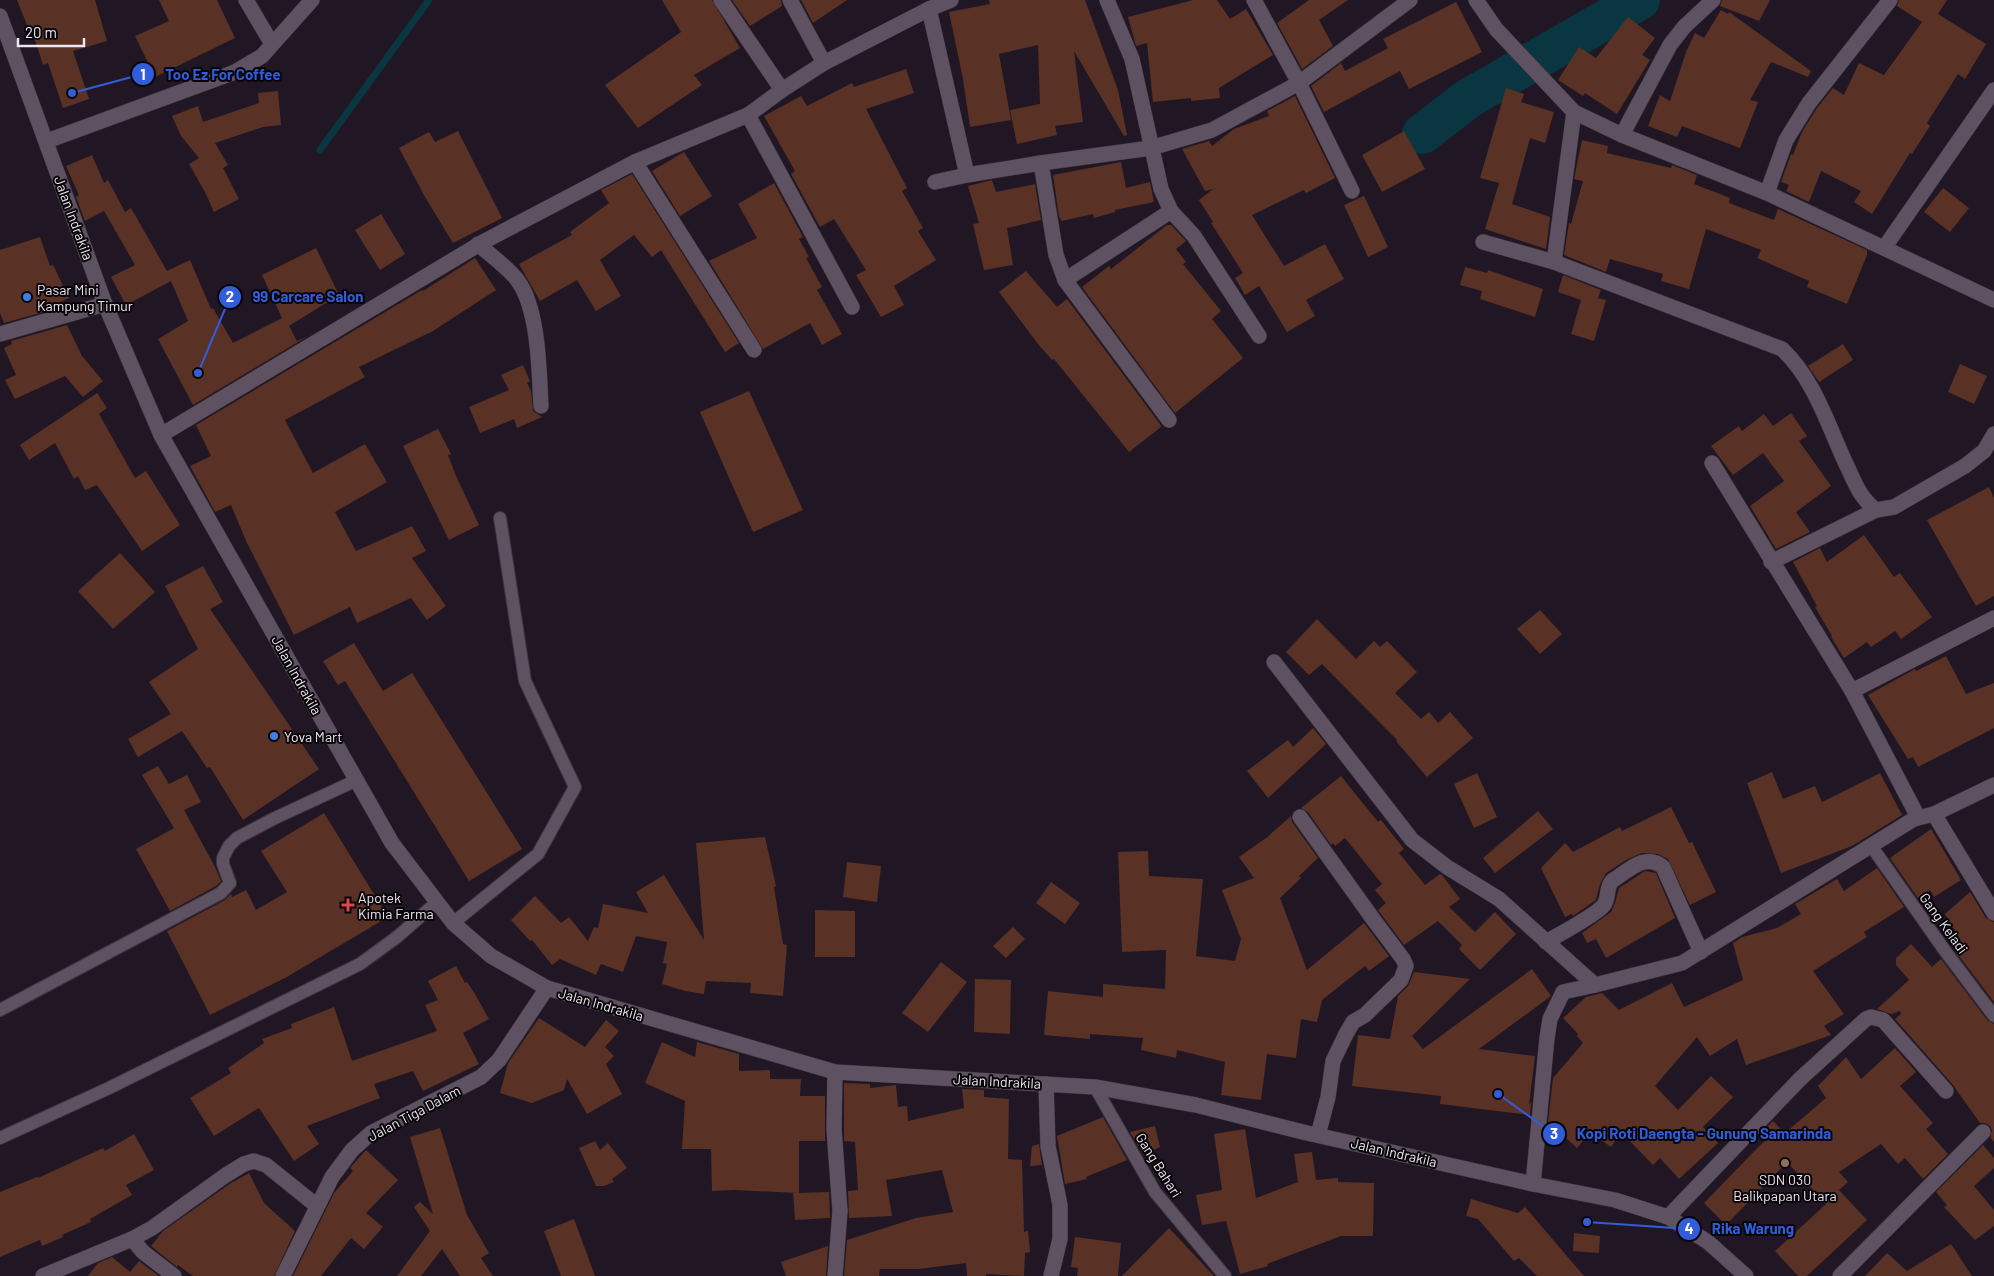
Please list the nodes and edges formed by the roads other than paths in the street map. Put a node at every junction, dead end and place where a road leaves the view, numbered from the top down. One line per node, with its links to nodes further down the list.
1 (246, 0): 14 (street)
2 (312, 0): 14 (street)
3 (721, 0): 17 (street)
4 (790, 0): 15 (street)
5 (1107, 0): 23 (street)
6 (1254, 0): 16 (street)
7 (1410, 0): 16 (street)
8 (1476, 0): 19 (street)
9 (1713, 0): 21 (street)
10 (1890, 0): 29 (street)
11 (948, 1): 12 (street)
12 (929, 9): 15 (street); 26 (street)
13 (0, 18): 22 (street, Jalan Indrakila)
14 (272, 44): 22 (street)
15 (824, 63): 17 (street)
16 (1299, 83): 23 (street); 28 (street)
17 (782, 90): 20 (street)
18 (1994, 90): 33 (street)
19 (1574, 112): 21 (street); 34 (street)
20 (748, 115): 24 (street); 38 (street)
21 (1622, 134): 29 (street)
22 (47, 141): 37 (street, Jalan Indrakila)
23 (1152, 148): 25 (street); 30 (street)
24 (635, 162): 32 (street); 41 (street)
25 (1041, 163): 26 (street); 35 (street)
26 (967, 175): 27 (street)
27 (934, 182)
28 (1352, 191)
29 (1767, 193): 33 (street)
30 (1171, 210): 35 (street); 40 (street)
31 (1483, 242): 34 (street)
32 (478, 244): 42 (street); 45 (street)
33 (1884, 248): 36 (street)
34 (1554, 262): 47 (street)
35 (1065, 280): 43 (street)
36 (1994, 300)
37 (105, 304): 39 (street); 45 (street, Jalan Indrakila)
38 (852, 307)
39 (0, 334)
40 (1259, 336)
41 (754, 350)
42 (541, 406)
43 (1169, 420)
44 (1994, 434): 47 (street)
45 (161, 435): 53 (street, Jalan Indrakila)
46 (1712, 464): 49 (street)
47 (1876, 510): 49 (street)
48 (500, 518): 61 (lane)
49 (1771, 562): 52 (street)
50 (1994, 618): 52 (street)
51 (1274, 662): 62 (street)
52 (1852, 691): 57 (street)
53 (357, 780): 59 (street, Jalan Indrakila); 66 (lane)
54 (1994, 785): 55 (street)
55 (1934, 814): 57 (street); 60 (street)
56 (1300, 817): 73 (street)
57 (1918, 817): 58 (street)
58 (1872, 847): 63 (street); 67 (lane, Gang Keladi)
59 (437, 902): 61 (street, Jalan Indrakila); 74 (lane)
60 (1994, 913)
61 (453, 924): 65 (street, Jalan Indrakila)
62 (1546, 942): 63 (street); 64 (street)
63 (1701, 952): 64 (street)
64 (1595, 985): 75 (street)
65 (547, 988): 68 (street, Jalan Indrakila); 76 (street, Jalan Tiga Dalam)
66 (0, 1010)
67 (1994, 1016)
68 (835, 1072): 69 (street, Jalan Indrakila); 82 (street)
69 (1046, 1084): 70 (street, Jalan Indrakila); 83 (street)
70 (1095, 1087): 73 (street, Jalan Indrakila); 84 (lane, Gang Bahari)
71 (1946, 1091): 77 (street)
72 (1983, 1132): 86 (street)
73 (1318, 1135): 75 (street, Jalan Indrakila)
74 (0, 1138)
75 (1533, 1184): 77 (street, Jalan Indrakila)
76 (317, 1206): 78 (street); 81 (street, Jalan Tiga Dalam)
77 (1668, 1217): 85 (street, Jalan Indrakila)
78 (132, 1238): 79 (street); 80 (street)
79 (43, 1276)
80 (174, 1276)
81 (283, 1276)
82 (835, 1276)
83 (1051, 1276)
84 (1225, 1276)
85 (1746, 1276)
86 (1840, 1276)

